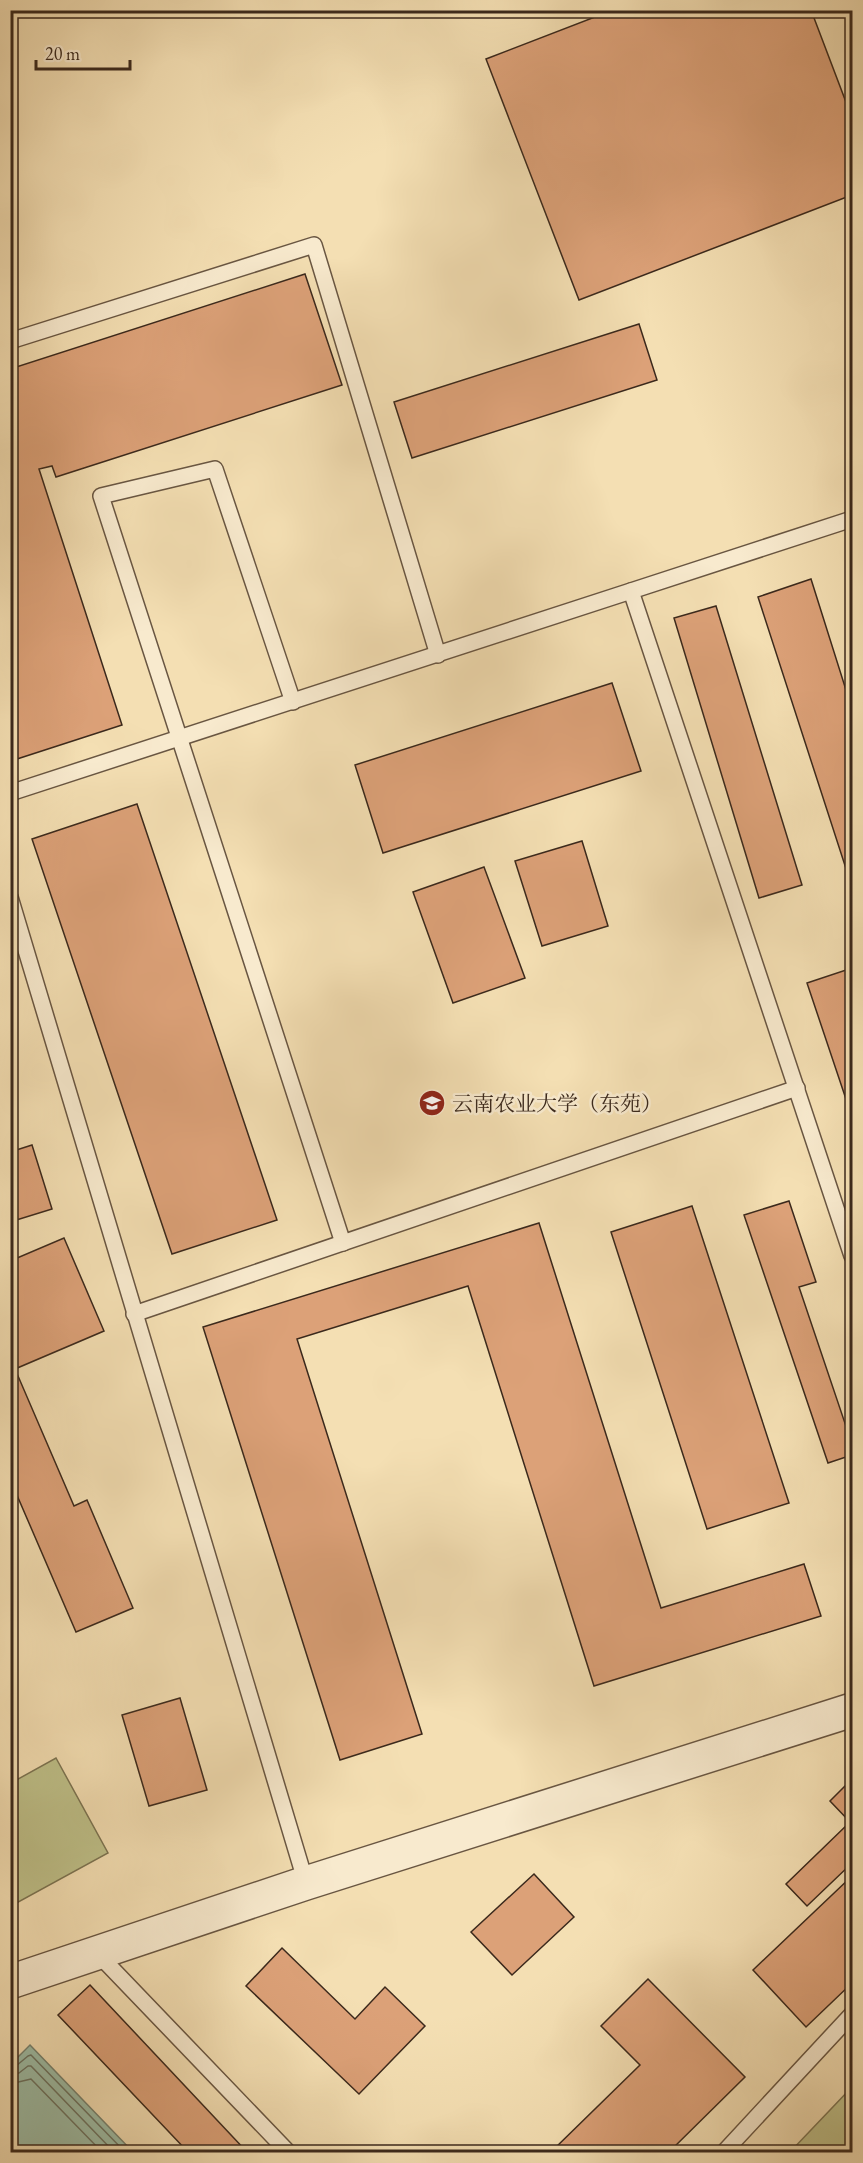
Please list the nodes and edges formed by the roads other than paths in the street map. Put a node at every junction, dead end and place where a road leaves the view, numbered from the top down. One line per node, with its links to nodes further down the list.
1 (10, 341): 4 (lane)
2 (852, 519): 3 (lane)
3 (631, 591): 4 (lane); 9 (lane)
4 (438, 655): 5 (lane)
5 (293, 702): 6 (lane); 6 (lane)
6 (179, 740): 7 (lane); 10 (lane)
7 (10, 793)
8 (10, 897): 12 (lane)
9 (797, 1088): 10 (lane); 11 (lane)
10 (343, 1243): 12 (lane)
11 (852, 1256)
12 (134, 1314): 14 (lane)
13 (852, 1710): 14 (street)
14 (306, 1883): 15 (street)
15 (96, 1952): 16 (street); 18 (lane)
16 (10, 1982)
17 (852, 2014): 19 (lane)
18 (288, 2152)
19 (724, 2152)

